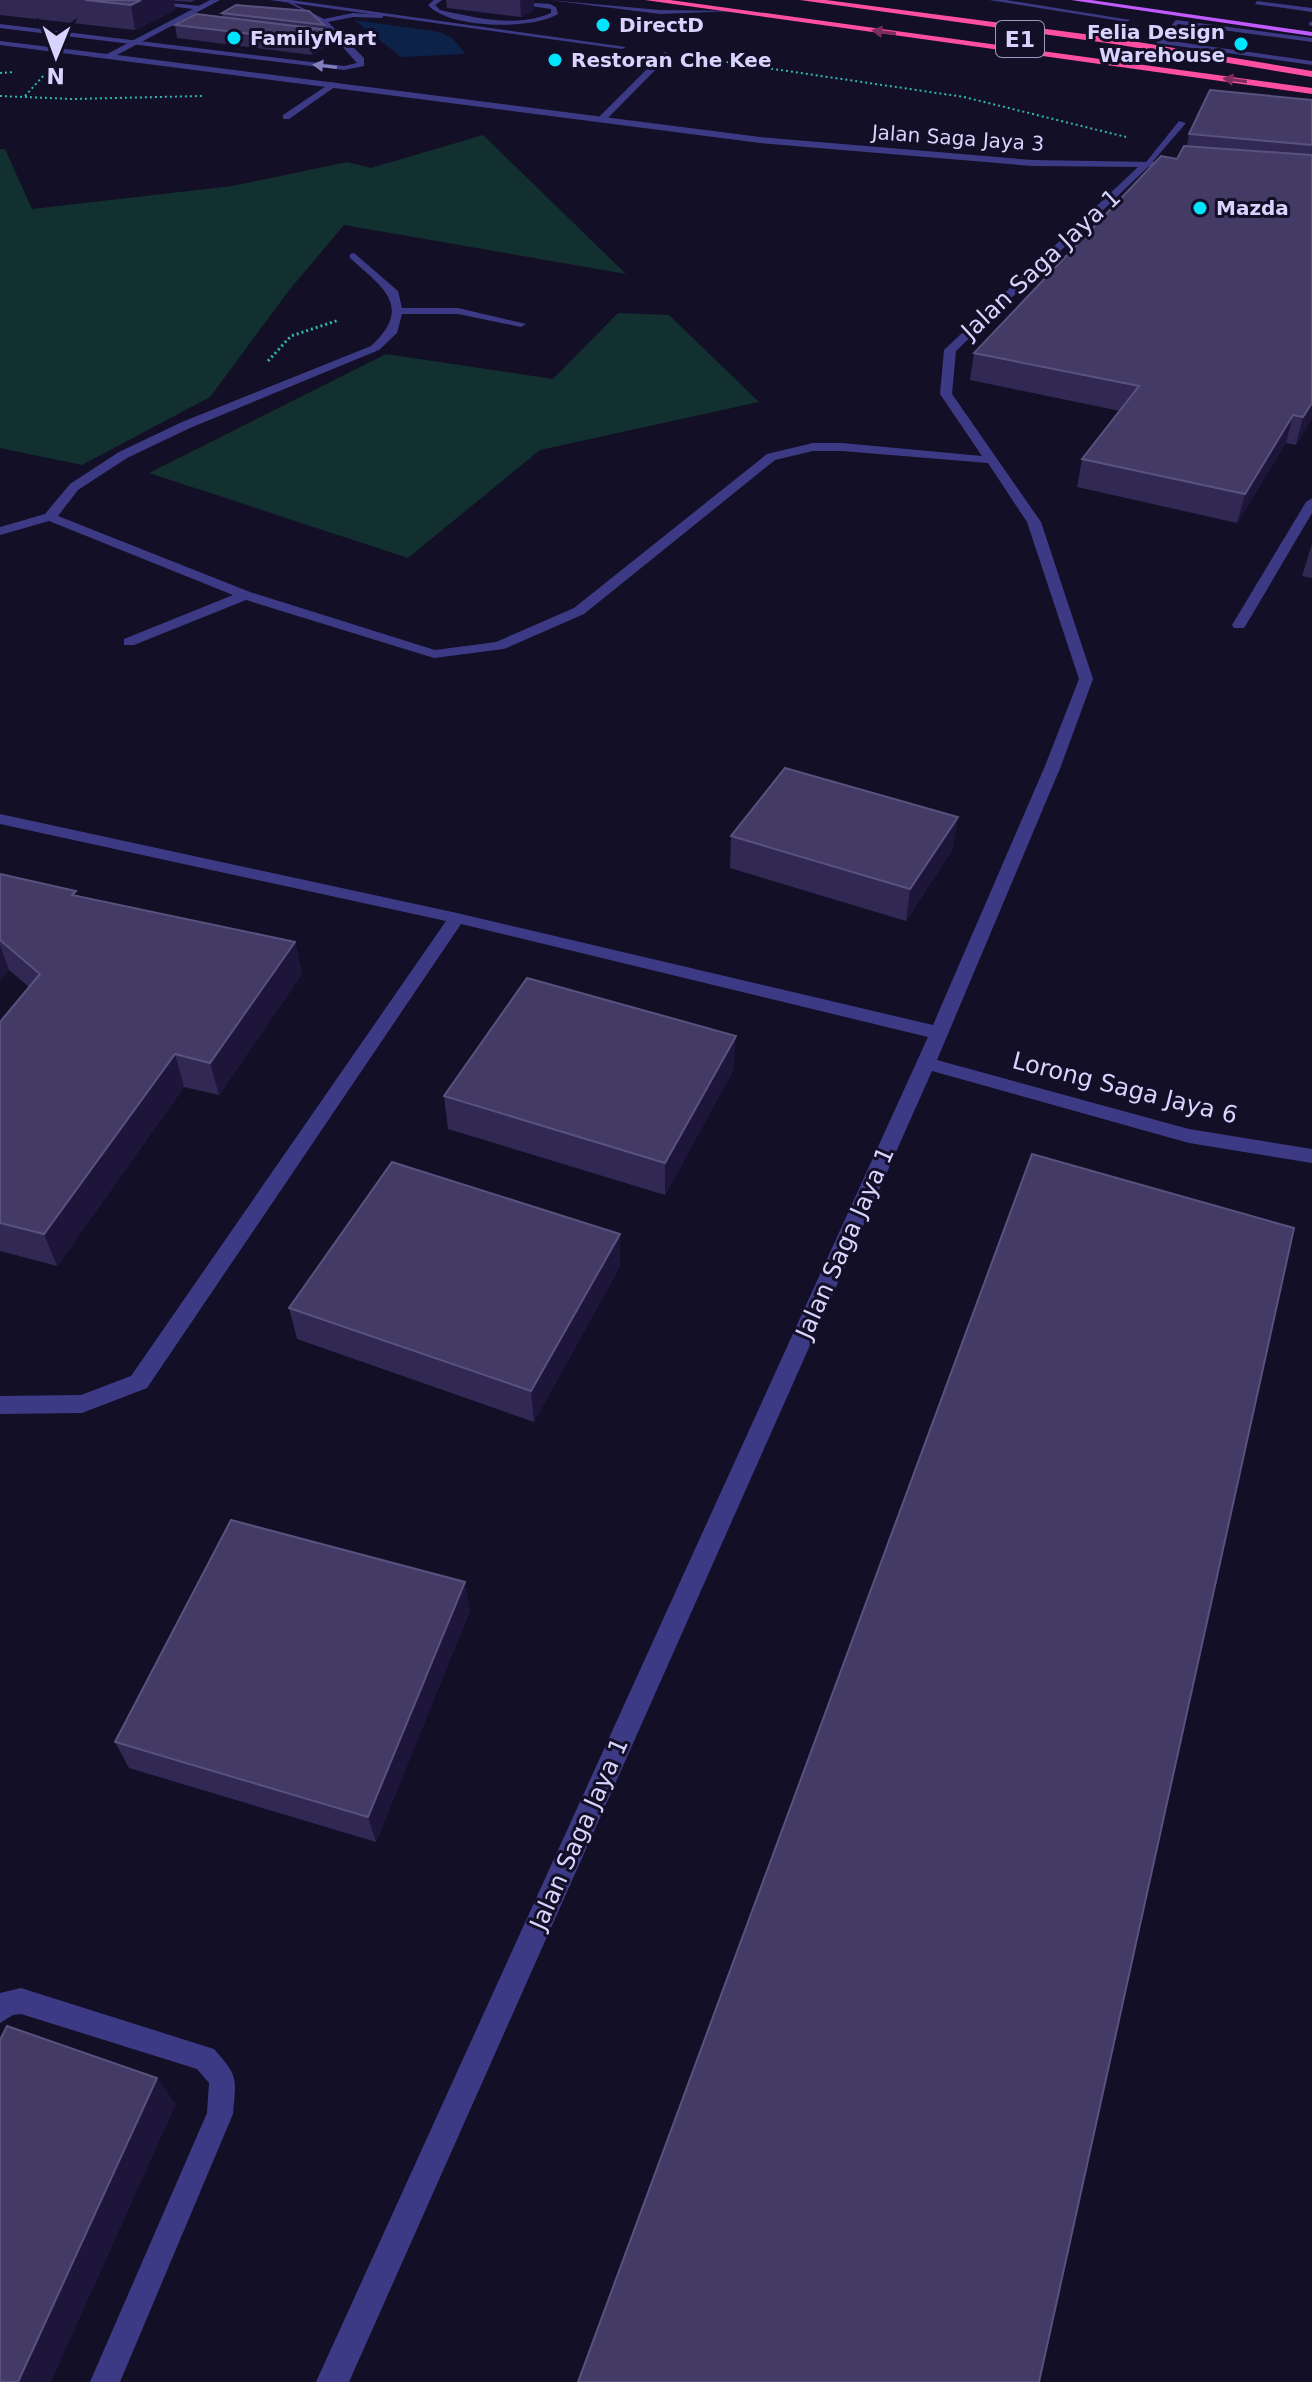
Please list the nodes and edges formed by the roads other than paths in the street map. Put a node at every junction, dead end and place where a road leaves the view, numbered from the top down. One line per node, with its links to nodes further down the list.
1 (137, 0): 12 (lane)
2 (216, 0): 16 (street)
3 (274, 0): 13 (street)
4 (439, 0): 20 (lane)
5 (494, 0): 20 (lane)
6 (553, 0): 15 (street)
7 (650, 0): 15 (highway, E1)
8 (805, 0): 42 (highway)
9 (992, 0): 17 (lane)
10 (1075, 0): 17 (lane); 33 (main road)
11 (1140, 0): 21 (main road)
12 (154, 1): 16 (lane)
13 (291, 1): 22 (street); 23 (lane)
14 (1260, 2): 18 (lane); 21 (lane)
15 (730, 6): 42 (highway, E1); 44 (highway, E1, one-way to 15)
16 (201, 8): 26 (street)
17 (1062, 10): 24 (lane); 25 (lane)
18 (1312, 10)
19 (291, 13): 23 (lane)
20 (452, 15): 28 (lane)
21 (1247, 15): 29 (main road)
22 (382, 16): 23 (lane); 28 (street)
23 (320, 18): 35 (lane)
24 (1049, 20)
25 (1127, 20)
26 (176, 21): 27 (lane); 36 (street)
27 (191, 23)
28 (439, 23): 38 (street)
29 (1312, 24)
30 (0, 26): 32 (lane)
31 (105, 32): 32 (lane)
32 (95, 37): 36 (lane)
33 (1312, 37): 41 (lane)
34 (328, 39): 35 (lane)
35 (343, 40): 36 (lane, one-way to 36)
36 (136, 42): 40 (street)
37 (0, 43): 40 (street, Jalan Saga Jaya 3)
38 (622, 47)
39 (667, 54): 46 (lane)
40 (110, 56): 43 (street, Jalan Saga Jaya 3)
41 (1312, 63)
42 (1312, 76)
43 (335, 84): 45 (lane); 46 (street, Jalan Saga Jaya 3)
44 (1312, 91)
45 (286, 117)
46 (603, 118): 48 (street, Jalan Saga Jaya 3)
47 (1182, 123): 48 (lane)
48 (1152, 164): 52 (street, Jalan Saga Jaya 1)
49 (354, 256): 50 (street)
50 (397, 311): 51 (street); 54 (street)
51 (521, 324)
52 (990, 460): 56 (street); 61 (street, Jalan Saga Jaya 1)
53 (1312, 502): 57 (street)
54 (50, 517): 55 (street); 56 (street)
55 (0, 531)
56 (245, 595): 58 (street)
57 (1239, 625)
58 (129, 642)
59 (0, 819): 60 (street)
60 (457, 918): 61 (street); 64 (street)
61 (939, 1033): 62 (street, Jalan Saga Jaya 1)
62 (926, 1063): 63 (street, Lorong Saga Jaya 6); 67 (street, Jalan Saga Jaya 1)
63 (1312, 1156)
64 (0, 1405)
65 (0, 2010): 66 (lane)
66 (105, 2382)
67 (332, 2382)

